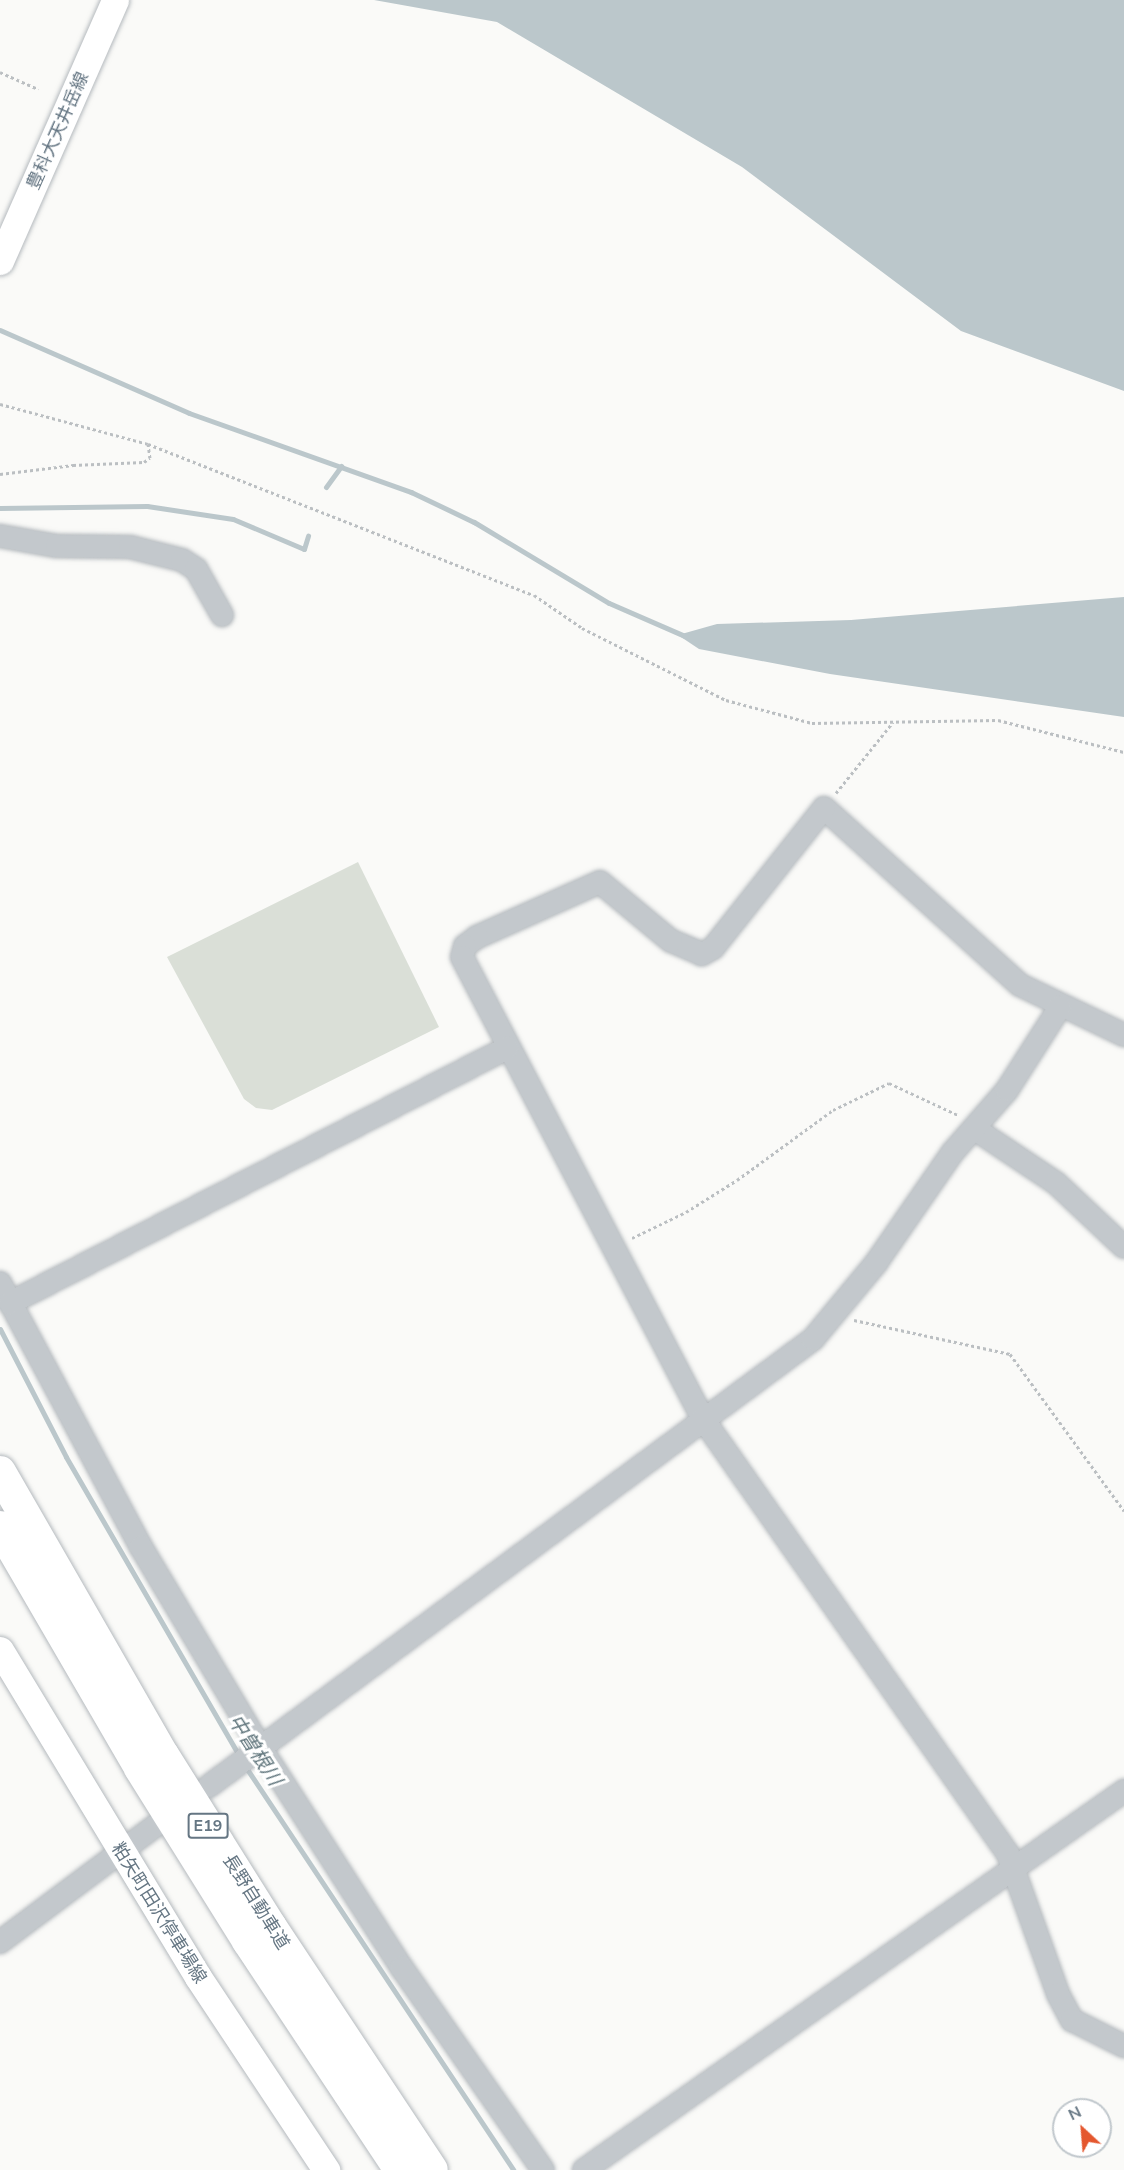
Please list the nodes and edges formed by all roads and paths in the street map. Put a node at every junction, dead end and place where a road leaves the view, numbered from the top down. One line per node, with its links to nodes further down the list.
1 (115, 0): 4 (main road, 豊科大天井岳線)
2 (0, 72): 3 (path)
3 (38, 89)
4 (0, 261)
5 (0, 404): 6 (path)
6 (148, 444): 7 (path); 10 (path)
7 (0, 474)
8 (0, 536): 9 (street)
9 (222, 615)
10 (893, 722): 11 (path); 12 (path)
11 (1124, 752)
12 (824, 808): 13 (street); 15 (street)
13 (1060, 1007): 14 (street); 16 (street)
14 (1124, 1035)
15 (507, 1048): 17 (street); 19 (street)
16 (975, 1129): 17 (path); 18 (street); 20 (street)
17 (614, 1247): 21 (street)
18 (1124, 1247)
19 (5, 1293): 26 (street)
20 (834, 1316): 21 (street); 23 (path)
21 (703, 1419): 26 (street); 31 (street)
22 (0, 1472): 36 (highway, 長野自動車道 / E19)
23 (1124, 1511)
24 (0, 1527): 35 (highway, 長野自動車道 / E19)
25 (0, 1650): 30 (main road, 粕矢町田沢停車場線)
26 (258, 1749): 27 (street); 37 (street)
27 (209, 1786)
28 (1124, 1791): 31 (street)
29 (154, 1827): 30 (street)
30 (121, 1852): 32 (street); 34 (main road, 粕矢町田沢停車場線)
31 (1014, 1868): 33 (street); 38 (street)
32 (0, 1942)
33 (1124, 2046)
34 (326, 2170)
35 (400, 2170)
36 (432, 2170)
37 (543, 2170)
38 (584, 2170)

